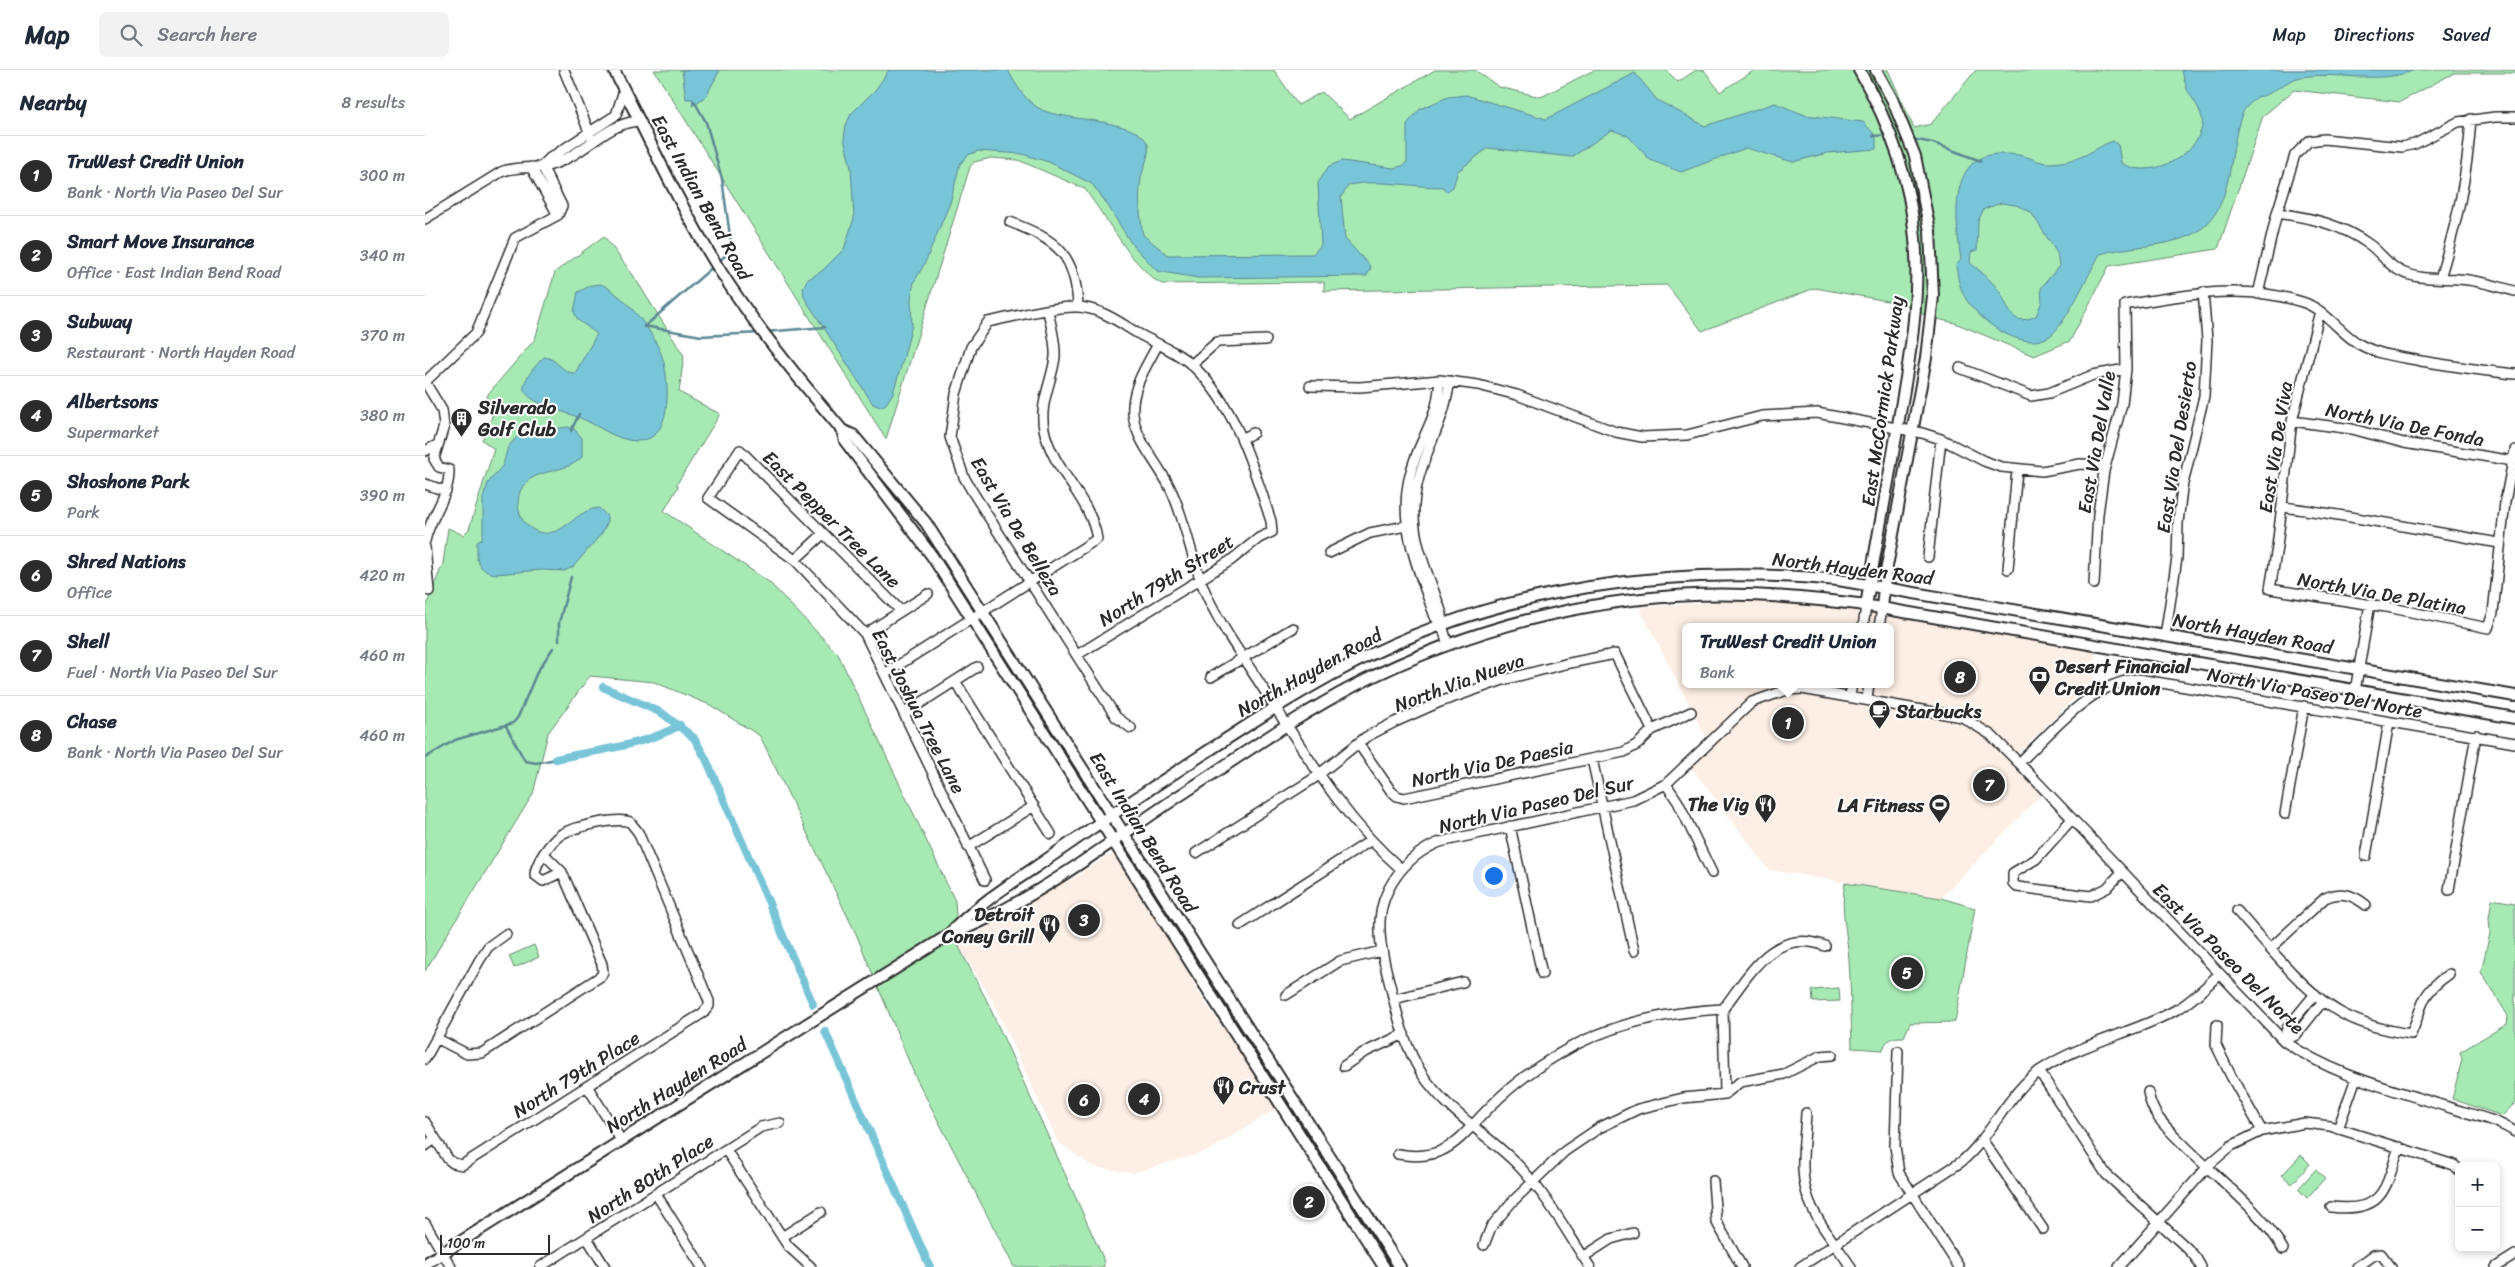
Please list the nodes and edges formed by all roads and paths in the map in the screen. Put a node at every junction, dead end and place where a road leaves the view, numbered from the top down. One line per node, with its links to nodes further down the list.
1 (564, 70): 9 (street)
2 (614, 70): 5 (main road, East Indian Bend Road)
3 (1859, 70): 35 (main road, East McCormick Parkway)
4 (1876, 70): 37 (main road, East McCormick Parkway)
5 (624, 90): 8 (main road, East Indian Bend Road); 9 (street)
6 (2515, 117): 7 (street)
7 (2471, 119): 14 (street); 18 (street)
8 (639, 121): 9 (street); 36 (main road, East Indian Bend Road)
9 (591, 138): 10 (street)
10 (542, 166): 11 (street); 12 (street)
11 (531, 168): 13 (street); 16 (street)
12 (553, 186): 13 (street); 15 (street)
13 (543, 191): 15 (street)
14 (2277, 213): 18 (street); 21 (street)
15 (558, 215): 32 (street)
16 (425, 219)
17 (1010, 222): 22 (street)
18 (2440, 278): 19 (street)
19 (2515, 291)
20 (2203, 292): 21 (street); 29 (street, East Via Del Valle); 79 (street, East Via Del Desierto)
21 (2258, 294): 24 (street)
22 (1077, 307): 23 (street, East Via De Belleza); 26 (street)
23 (1048, 311): 61 (street); 61 (street, East Via De Belleza)
24 (2320, 311): 30 (street); 34 (street, East Via De Viva)
25 (1266, 340): 27 (street)
26 (1158, 344): 27 (street); 60 (street)
27 (1191, 365): 39 (street)
28 (1960, 368): 29 (street)
29 (2126, 369): 45 (street, East Via Del Valle)
30 (2515, 374)
31 (1445, 380): 33 (street); 35 (street); 51 (street)
32 (425, 382): 41 (street)
33 (1310, 386)
34 (2292, 420): 44 (street, North Via De Fonda); 50 (street, East Via De Viva)
35 (1898, 427): 37 (street); 63 (main road, East McCormick Parkway)
36 (841, 430): 72 (main road, East Indian Bend Road); 73 (main road, East Indian Bend Road)
37 (1913, 431): 40 (street); 64 (main road, East McCormick Parkway)
38 (1253, 433): 39 (street)
39 (1243, 438): 60 (street, North 79th Street)
40 (1941, 438): 46 (street); 57 (street)
41 (437, 445): 43 (street); 48 (street)
42 (2515, 450): 44 (street)
43 (425, 451)
44 (2513, 461): 54 (street)
45 (2105, 465): 46 (street); 62 (street, East Via Del Valle)
46 (2017, 470): 59 (street)
47 (425, 484): 48 (street)
48 (446, 491): 53 (street)
49 (709, 498): 52 (street, East Pepper Tree Lane); 58 (street, East Joshua Tree Lane)
50 (2283, 508): 54 (street); 65 (street, East Via De Viva)
51 (1410, 526): 56 (street); 76 (street)
52 (823, 534): 58 (street); 71 (street, East Pepper Tree Lane)
53 (425, 541)
54 (2499, 543): 68 (street, North Via De Platina)
55 (425, 547): 66 (street)
56 (1329, 553)
57 (1928, 557)
58 (795, 560): 78 (street, East Joshua Tree Lane)
59 (2008, 569)
60 (1200, 579): 81 (street, North 79th Street); 82 (street)
61 (1030, 582): 72 (street); 81 (street, East Via De Belleza)
62 (2094, 584)
63 (1870, 585): 64 (main road, North Hayden Road); 69 (main road, East McCormick Parkway); 76 (main road, North Hayden Road)
64 (1884, 587): 70 (main road, East McCormick Parkway); 79 (main road, North Hayden Road)
65 (2270, 589): 68 (street, North Via De Platina)
66 (429, 591)
67 (928, 594): 71 (street)
68 (2370, 604): 84 (street)
69 (1866, 606): 70 (main road, North Hayden Road); 74 (street, East McCormick Parkway); 80 (main road, North Hayden Road)
70 (1882, 608): 75 (street, East McCormick Parkway); 90 (main road, North Hayden Road)
71 (901, 611): 78 (street)
72 (983, 611): 73 (street); 112 (main road, East Indian Bend Road)
73 (972, 619): 85 (street); 115 (main road, East Indian Bend Road)
74 (1864, 623)
75 (1880, 623)
76 (1442, 625): 80 (street); 95 (main road, North Hayden Road)
77 (1293, 628): 82 (street)
78 (865, 634): 85 (street, East Joshua Tree Lane)
79 (2165, 636): 84 (main road, North Hayden Road)
80 (1448, 644): 100 (main road, North Hayden Road)
81 (1077, 655): 101 (street, East Via De Belleza)
82 (1243, 657): 86 (street); 95 (street)
83 (977, 667): 87 (street)
84 (2359, 669): 90 (street); 92 (main road, North Hayden Road)
85 (886, 673): 97 (street, East Joshua Tree Lane)
86 (1211, 677)
87 (955, 681): 97 (street); 110 (street)
88 (1851, 688): 91 (street)
89 (1868, 688): 93 (street)
90 (2355, 691): 98 (main road, North Hayden Road)
91 (1850, 696): 93 (street, North Via Paseo Del Sur); 109 (street, North Via Paseo Del Sur)
92 (2515, 696)
93 (1867, 699): 107 (street, North Via Paseo Del Sur)
94 (2304, 706): 99 (street, North Via Paseo Del Norte); 107 (street, North Via Paseo Del Norte); 113 (street)
95 (1275, 707): 100 (street); 112 (main road, North Hayden Road)
96 (1691, 712): 102 (street)
97 (905, 713): 121 (street, East Joshua Tree Lane)
98 (2515, 718)
99 (2389, 722): 103 (street, North Via Paseo Del Norte); 124 (street)
100 (1287, 725): 108 (street); 117 (main road, North Hayden Road)
101 (1131, 728)
102 (1652, 730): 104 (street, North Via Nueva); 106 (street, North Via De Paesia)
103 (2476, 735): 105 (street, North Via Paseo Del Norte); 130 (street)
104 (1358, 743): 106 (street, North Via De Paesia); 108 (street, North Via Nueva)
105 (2515, 743)
106 (1592, 759): 111 (street)
107 (2019, 763): 114 (street, East Via Paseo Del Norte)
108 (1319, 774): 120 (street); 122 (street, North Via Nueva)
109 (1667, 784): 111 (street, North Via Paseo Del Sur); 128 (street)
110 (1034, 806): 118 (street); 121 (street)
111 (1602, 807): 116 (street, North Via Paseo Del Sur); 139 (street)
112 (1112, 814): 115 (main road, North Hayden Road); 117 (main road, East Indian Bend Road)
113 (2285, 814)
114 (2072, 819): 127 (street, East Via Paseo Del Norte); 127 (street)
115 (1101, 822): 119 (main road, East Indian Bend Road); 135 (main road, North Hayden Road)
116 (1510, 826): 125 (street, North Via Paseo Del Sur); 140 (street)
117 (1124, 833): 119 (main road, North Hayden Road); 203 (main road, East Indian Bend Road)
118 (1051, 834)
119 (1113, 840): 135 (main road, North Hayden Road); 202 (main road, East Indian Bend Road)
120 (1370, 841): 125 (street); 133 (street)
121 (968, 847): 129 (street, East Joshua Tree Lane)
122 (1196, 853)
123 (545, 855): 126 (street); 126 (street); 159 (street, North 79th Place)
124 (2366, 856)
125 (1401, 869): 138 (street)
126 (562, 872): 151 (street)
127 (2123, 872): 141 (street, East Via Paseo Del Norte)
128 (1711, 873)
129 (985, 880)
130 (2449, 890)
131 (2365, 905): 137 (street)
132 (2237, 911): 137 (street)
133 (1240, 925)
134 (506, 934): 151 (street)
135 (947, 936): 170 (main road, North Hayden Road)
136 (1825, 946): 148 (street)
137 (2271, 948): 144 (street)
138 (1382, 951): 145 (street); 146 (street)
139 (1634, 951)
140 (1542, 974)
141 (2219, 974): 152 (street, East Via Paseo Del Norte); 157 (street)
142 (2449, 974): 147 (street)
143 (1463, 982): 146 (street)
144 (2315, 994): 147 (street); 152 (street)
145 (1286, 995)
146 (1394, 999): 150 (street)
147 (2323, 1001): 152 (street)
148 (1723, 1009): 161 (street); 165 (street)
149 (2217, 1025): 167 (street)
150 (1404, 1034): 156 (street); 165 (street)
151 (436, 1038): 155 (street)
152 (2284, 1041): 158 (street, East Via Paseo Del Norte)
153 (1898, 1051): 181 (street)
154 (1832, 1055): 161 (street)
155 (425, 1059)
156 (1344, 1066)
157 (2039, 1072): 171 (street); 184 (street)
158 (2357, 1078): 166 (street); 168 (street, East Via Paseo Del Norte)
159 (587, 1086): 169 (street, North 79th Place); 170 (street)
160 (2148, 1092): 177 (street)
161 (1725, 1094): 179 (street)
162 (1806, 1114): 190 (street)
163 (425, 1122): 169 (street)
164 (780, 1123): 174 (street, North 80th Place)
165 (1473, 1127): 175 (street); 179 (street)
166 (2338, 1129): 167 (street); 173 (street)
167 (2262, 1131): 177 (street)
168 (2515, 1132)
169 (435, 1139): 172 (street)
170 (621, 1140): 193 (main road, North Hayden Road)
171 (1983, 1141): 181 (street); 186 (street)
172 (425, 1146)
173 (2399, 1148): 176 (street); 182 (street)
174 (726, 1150): 180 (street, North 80th Place); 188 (street)
175 (1398, 1154)
176 (2455, 1166)
177 (2206, 1168): 184 (street); 192 (street)
178 (1713, 1181): 205 (street)
179 (1533, 1182): 191 (street); 195 (street)
180 (656, 1194): 189 (street, North 80th Place); 200 (street)
181 (1912, 1194): 190 (street); 208 (street)
182 (2331, 1207)
183 (821, 1212): 188 (street)
184 (2158, 1222): 209 (street); 210 (street)
185 (425, 1223): 193 (street)
186 (2043, 1229)
187 (1633, 1233): 195 (street)
188 (782, 1237): 201 (street)
189 (587, 1238): 198 (street, North 80th Place); 199 (street)
190 (1835, 1244): 206 (street); 207 (street)
191 (1484, 1246)
192 (2283, 1249)
193 (443, 1253): 196 (main road, North Hayden Road); 197 (street)
194 (2515, 1255): 213 (street)
195 (1583, 1257): 204 (street)
196 (425, 1264)
197 (451, 1267)
198 (540, 1267)
199 (605, 1267)
200 (702, 1267)
201 (811, 1267)
202 (1384, 1267)
203 (1399, 1267)
204 (1590, 1267)
205 (1742, 1267)
206 (1800, 1267)
207 (1851, 1267)
208 (1959, 1267)
209 (2119, 1267)
210 (2201, 1267)
211 (2357, 1267): 212 (street)
212 (2391, 1267)
213 (2496, 1267)

